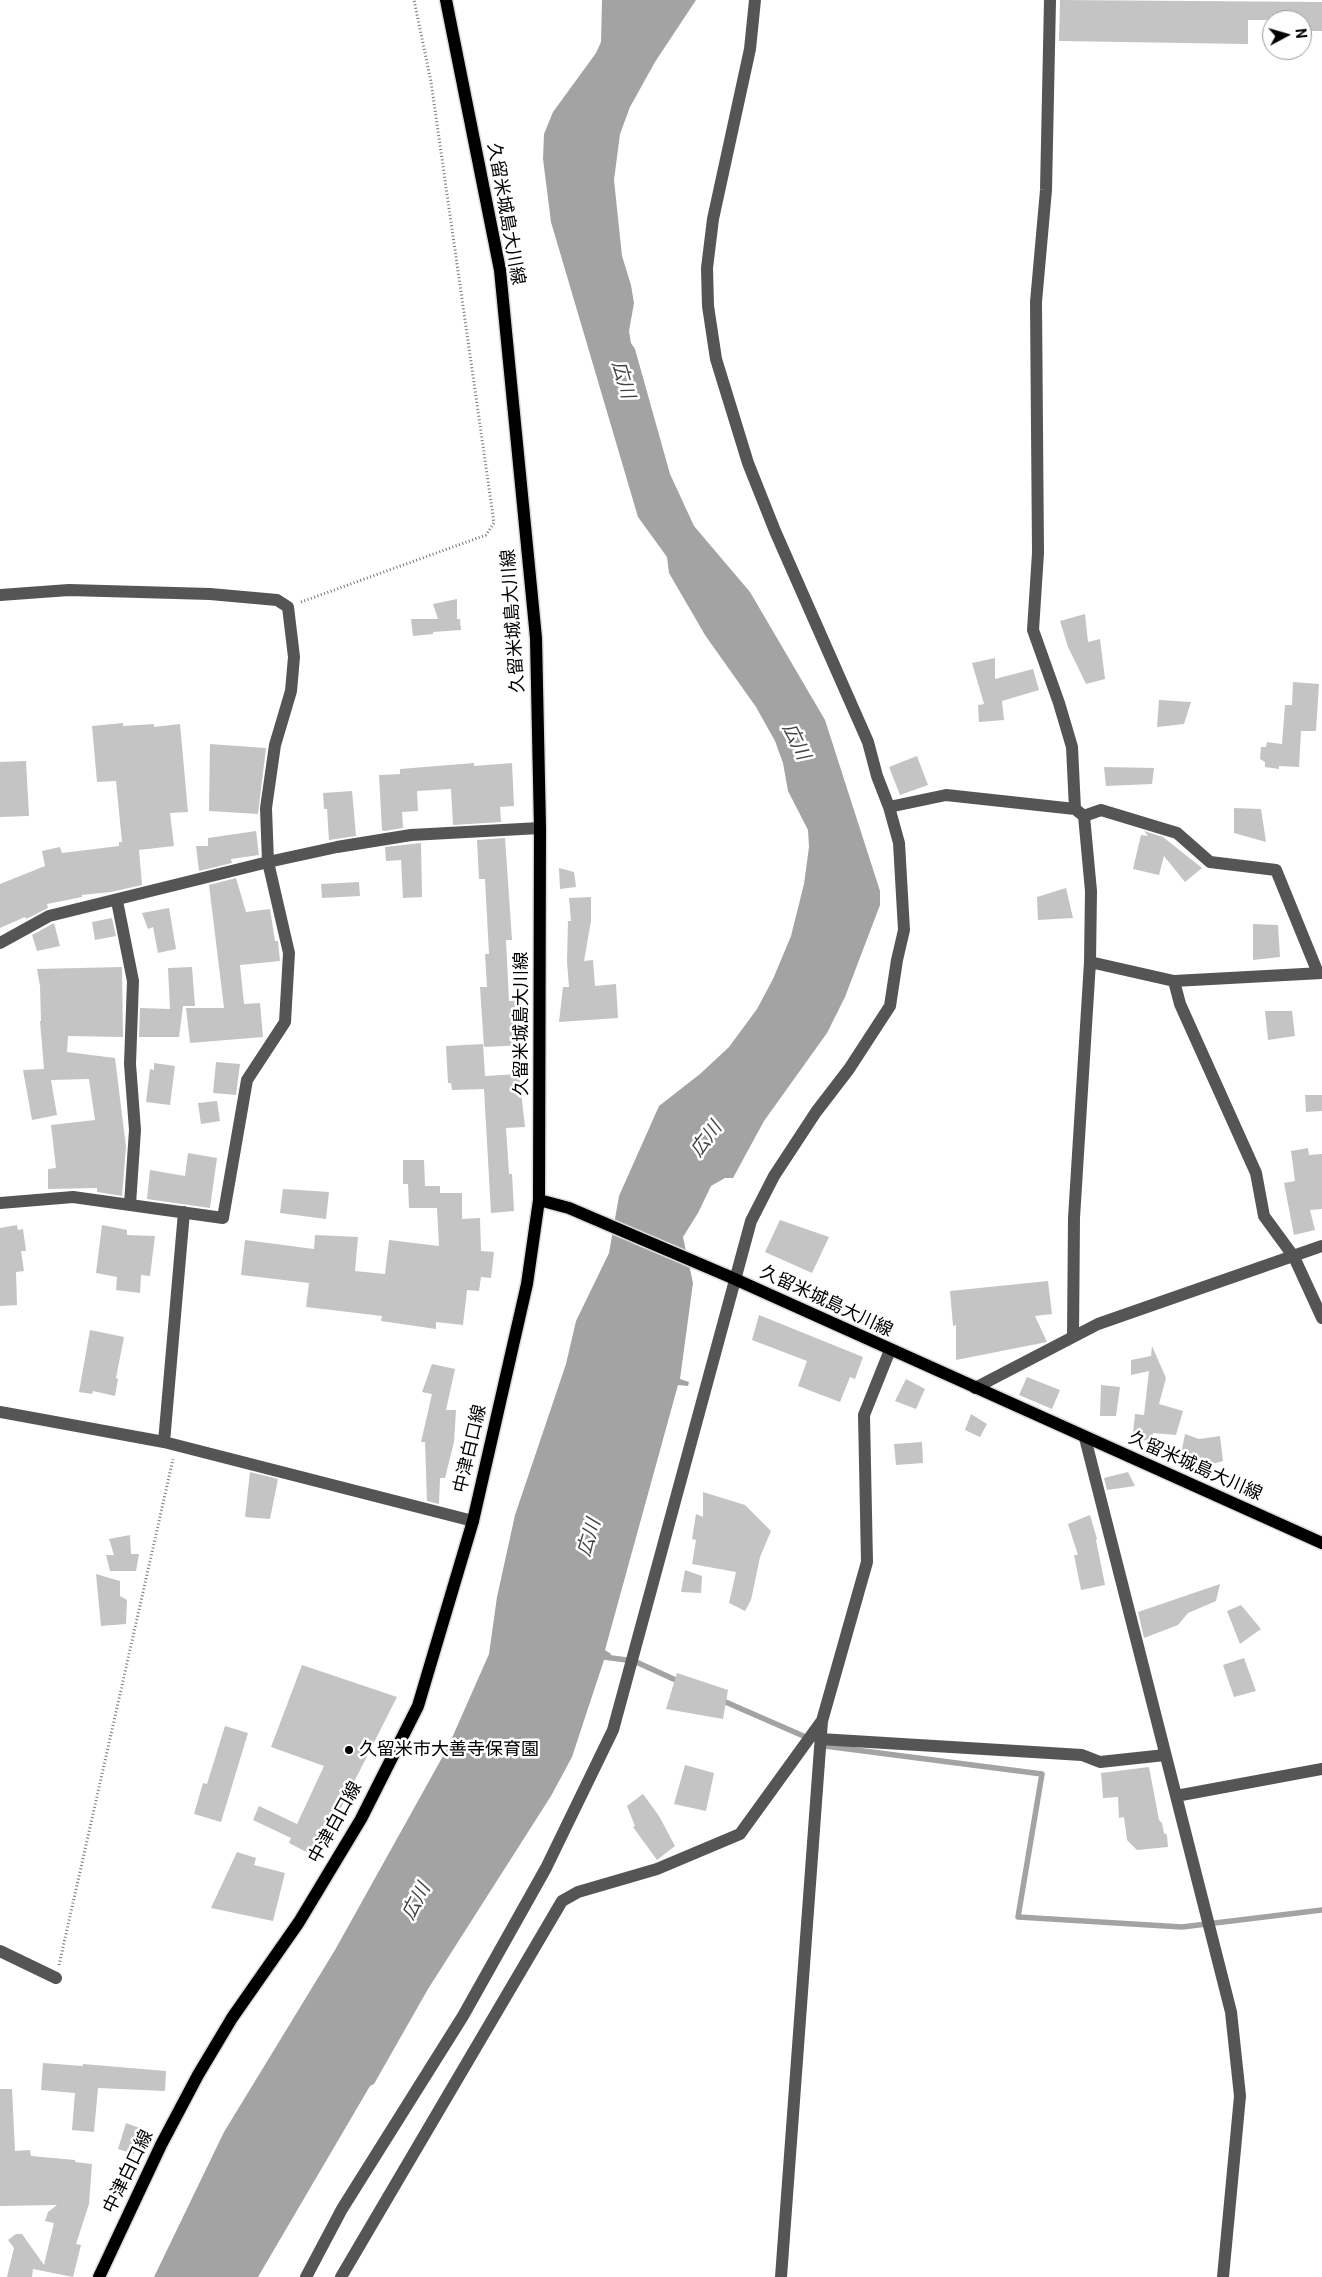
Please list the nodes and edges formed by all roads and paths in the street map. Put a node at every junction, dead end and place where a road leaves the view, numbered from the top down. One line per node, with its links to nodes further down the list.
1 (414, 0): 6 (path)
2 (446, 0): 9 (main road, 久留米城島大川線)
3 (755, 0): 7 (street)
4 (1050, 0): 8 (street)
5 (0, 595): 6 (street)
6 (288, 607): 10 (street)
7 (889, 807): 8 (street); 22 (street)
8 (1080, 812): 13 (street); 14 (street)
9 (540, 828): 10 (street); 16 (main road, 久留米城島大川線)
10 (268, 862): 11 (street); 19 (street)
11 (117, 901): 12 (street); 18 (street)
12 (0, 943)
13 (1090, 962): 15 (street); 24 (street)
14 (1320, 973): 15 (street)
15 (1174, 981): 21 (street)
16 (539, 1200): 22 (main road, 久留米城島大川線); 30 (main road, 中津白口線)
17 (0, 1203): 18 (street)
18 (130, 1204): 19 (street)
19 (184, 1212): 29 (street)
20 (1322, 1246): 21 (street)
21 (1294, 1257): 23 (street); 24 (street)
22 (732, 1278): 25 (main road, 久留米城島大川線); 40 (street)
23 (1322, 1318)
24 (1073, 1337): 26 (street)
25 (890, 1350): 26 (main road, 久留米城島大川線); 32 (street)
26 (975, 1388): 28 (main road, 久留米城島大川線)
27 (0, 1412): 29 (street)
28 (1085, 1438): 31 (main road, 久留米城島大川線); 34 (street)
29 (170, 1444): 30 (street); 38 (path)
30 (473, 1520): 39 (main road, 中津白口線)
31 (1322, 1543)
32 (822, 1721): 33 (street); 41 (street)
33 (820, 1739): 34 (street); 42 (street)
34 (1166, 1754): 36 (street)
35 (1322, 1769): 36 (street)
36 (1176, 1796): 43 (street)
37 (0, 1951): 38 (street)
38 (56, 1978)
39 (99, 2277)
40 (306, 2277)
41 (340, 2277)
42 (780, 2277)
43 (1223, 2277)

